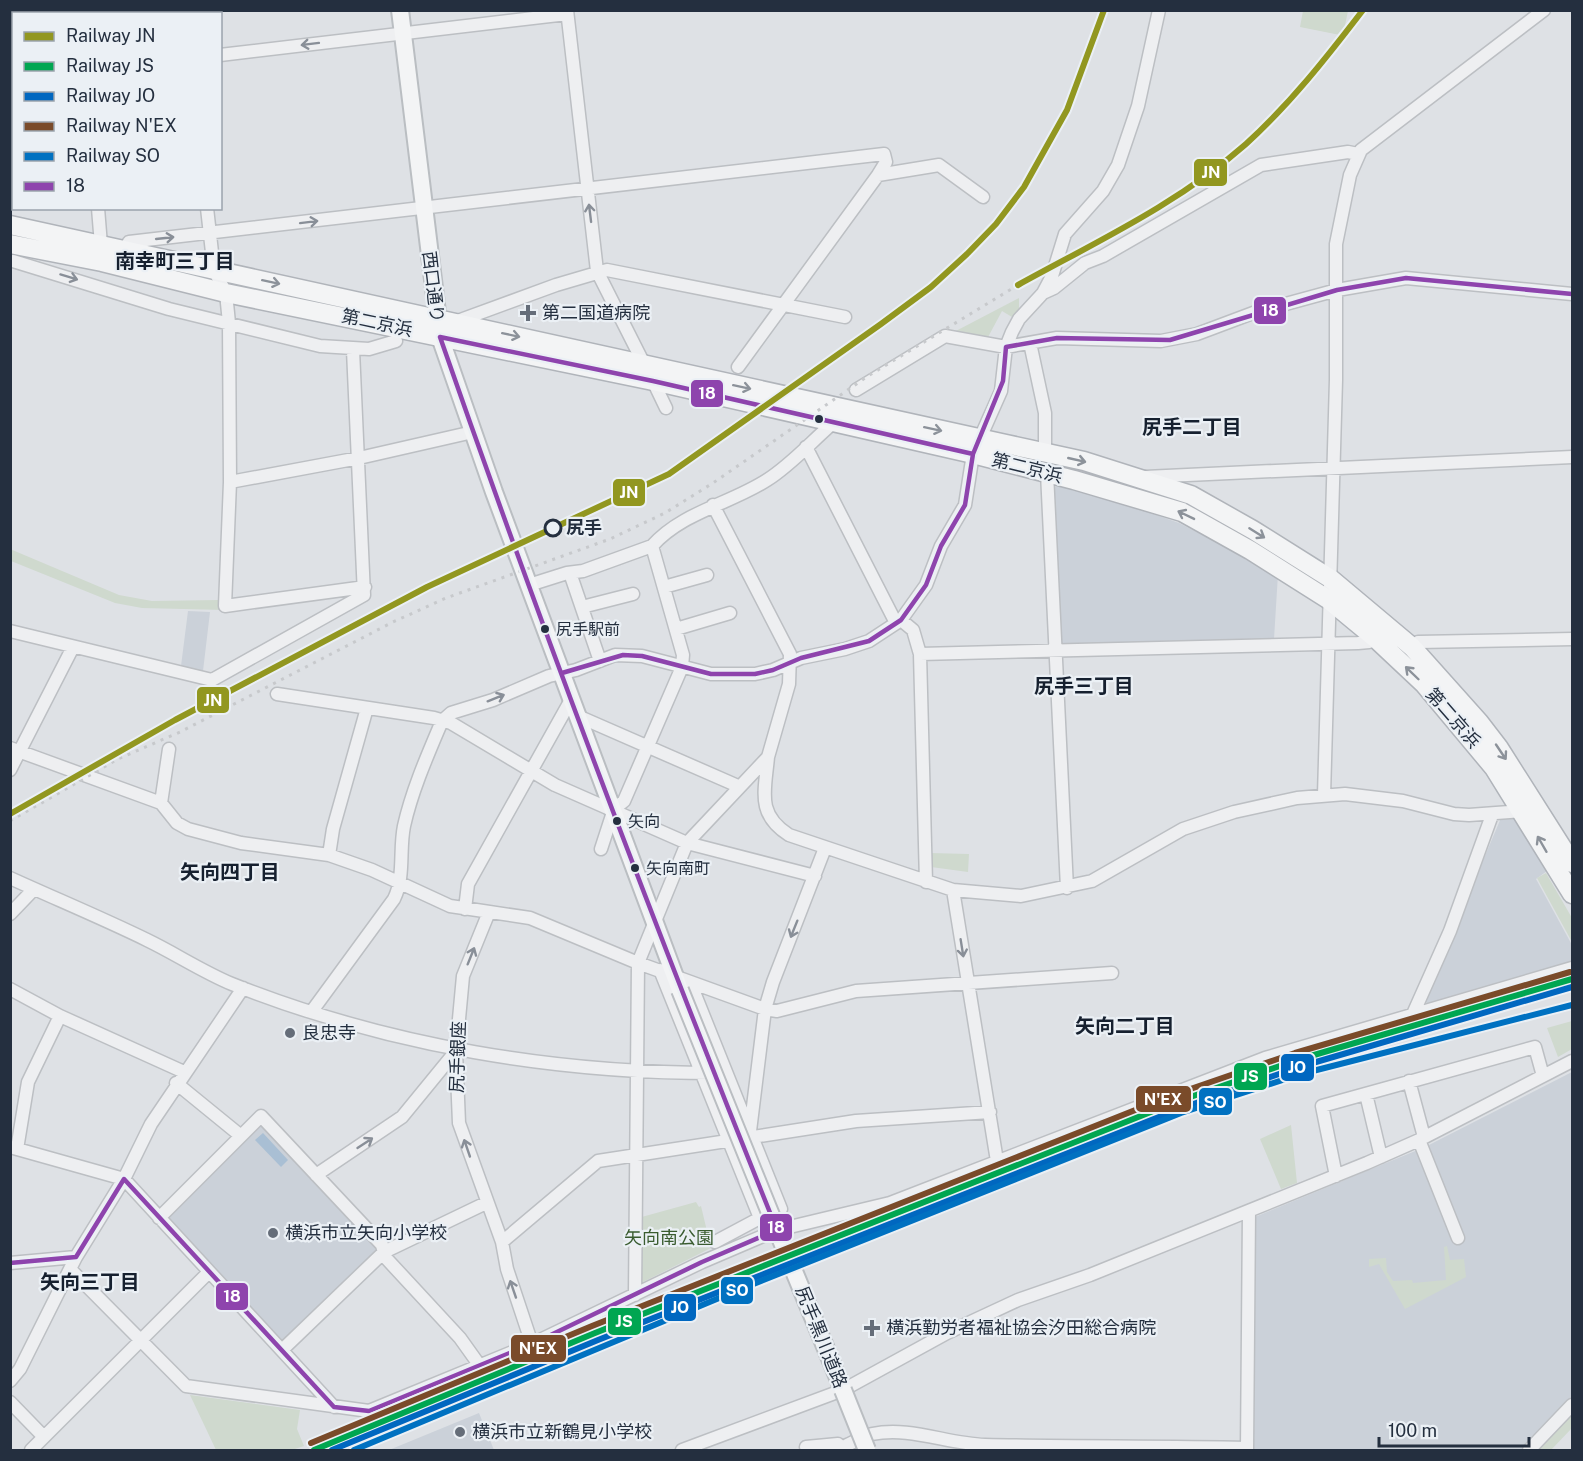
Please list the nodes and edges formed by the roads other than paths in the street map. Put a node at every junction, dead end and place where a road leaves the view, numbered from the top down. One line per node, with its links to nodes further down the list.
1 (400, 10): 5 (main road, 西口通り)
2 (1159, 10): 23 (street)
3 (1544, 10): 7 (street)
4 (567, 12): 5 (street); 9 (street)
5 (402, 33): 6 (street, one-way to 6); 11 (main road, 西口通り)
6 (222, 56)
7 (1358, 154): 21 (street); 23 (street)
8 (878, 175): 9 (street); 10 (street); 25 (street)
9 (587, 188): 11 (street); 20 (street, one-way to 9)
10 (983, 197)
11 (423, 207): 15 (street, one-way to 11); 27 (main road, 西口通り)
12 (98, 210): 16 (street)
13 (207, 210): 15 (street)
14 (14, 226): 16 (highway, 第二京浜); 17 (street)
15 (210, 234): 18 (street, one-way to 15); 19 (street)
16 (101, 245): 18 (highway, 第二京浜)
17 (13, 250): 22 (highway, 第二京浜); 28 (street, one-way to 28)
18 (124, 250): 19 (highway, 第二京浜)
19 (214, 270): 22 (street); 27 (highway, 第二京浜, one-way to 27)
20 (597, 272): 25 (street); 27 (street); 34 (street)
21 (1337, 290): 24 (street); 31 (street); 46 (street)
22 (226, 293): 28 (street); 29 (highway, 第二京浜)
23 (1043, 293): 32 (street)
24 (1572, 294)
25 (785, 304): 26 (street); 35 (street)
26 (845, 317)
27 (445, 320): 29 (main road, 西口通り); 34 (highway, 第二京浜, one-way to 34)
28 (229, 323): 33 (street); 49 (street)
29 (440, 337): 36 (highway, 第二京浜); 40 (main road, 西口通り)
30 (396, 341): 33 (street)
31 (1030, 343): 32 (street); 43 (street)
32 (1006, 346): 37 (street); 42 (street)
33 (353, 350): 45 (street)
34 (644, 364): 42 (highway, 第二京浜, one-way to 42)
35 (738, 367)
36 (653, 381): 38 (street); 39 (highway, 第二京浜)
37 (856, 390)
38 (666, 408)
39 (833, 423): 41 (street); 42 (highway, 第二京浜)
40 (473, 432): 45 (street); 55 (main road, 西口通り)
41 (806, 447): 50 (street); 62 (street)
42 (976, 447): 43 (highway, 第二京浜); 47 (highway, 第二京浜); 62 (street)
43 (1045, 453): 48 (highway, 第二京浜, one-way to 48)
44 (1572, 457): 46 (street)
45 (359, 458): 49 (street); 56 (street)
46 (1334, 467): 48 (street); 54 (street)
47 (1047, 473): 59 (highway, 第二京浜, one-way to 47); 70 (street)
48 (1137, 478): 54 (highway, 第二京浜, one-way to 54)
49 (230, 482): 56 (street)
50 (712, 505): 51 (street); 73 (street)
51 (652, 546): 52 (street); 57 (street)
52 (570, 573): 55 (street); 60 (street)
53 (707, 575): 57 (street)
54 (1330, 579): 59 (street); 69 (highway, 第二京浜)
55 (530, 585): 75 (main road, 尻手黒川道路)
56 (365, 587): 68 (street)
57 (664, 587): 63 (street)
58 (633, 594): 60 (street)
59 (1329, 600): 65 (highway, 第二京浜); 67 (street)
60 (582, 607): 72 (street)
61 (730, 613): 63 (street)
62 (899, 621): 71 (street); 73 (street)
63 (676, 629): 74 (street)
64 (10, 631): 68 (street)
65 (1375, 638): 67 (street); 91 (highway, 第二京浜, one-way to 65)
66 (1572, 639): 69 (street)
67 (1328, 643): 70 (street); 88 (street)
68 (73, 647): 83 (street)
69 (1412, 647): 97 (highway, 第二京浜, one-way to 97)
70 (1054, 650): 71 (street); 102 (street)
71 (920, 654): 100 (street)
72 (600, 661): 74 (street); 75 (street)
73 (792, 663): 74 (street); 84 (street)
74 (682, 667): 81 (street)
75 (562, 672): 77 (main road, 尻手黒川道路); 80 (street, one-way to 75)
76 (277, 694): 78 (street)
77 (572, 698): 79 (main road, 尻手黒川道路); 86 (street)
78 (367, 708): 80 (street); 96 (street)
79 (580, 717): 81 (street); 90 (main road, 尻手黒川道路)
80 (442, 721): 86 (street); 101 (street)
81 (650, 746): 87 (street); 90 (street)
82 (169, 749): 89 (street)
83 (15, 750): 85 (street); 89 (street)
84 (768, 757): 87 (street); 94 (street)
85 (10, 770)
86 (531, 771): 90 (street); 106 (street)
87 (738, 786): 93 (street)
88 (1324, 795): 92 (street); 102 (street)
89 (161, 803): 96 (street)
90 (614, 809): 93 (street); 95 (street); 109 (main road, 尻手黒川道路)
91 (1523, 811): 92 (street); 105 (highway, 第二京浜, one-way to 91)
92 (1492, 815): 119 (street)
93 (687, 843): 98 (street); 109 (street)
94 (825, 848): 98 (street); 100 (street)
95 (601, 849)
96 (329, 855): 101 (street)
97 (1572, 860)
98 (815, 876): 117 (street, one-way to 117)
99 (10, 878): 103 (street)
100 (926, 882): 104 (street)
101 (401, 885): 106 (street); 118 (street)
102 (1067, 888): 104 (street)
103 (34, 889): 108 (street); 115 (street)
104 (953, 890): 114 (street, one-way to 114)
105 (1572, 894)
106 (465, 909): 107 (street)
107 (489, 912): 110 (street); 121 (street, 尻手銀座, one-way to 107)
108 (10, 914)
109 (655, 921): 110 (street); 113 (main road, 尻手黒川道路)
110 (638, 963): 113 (street); 123 (street)
111 (1572, 968): 119 (street)
112 (1112, 973): 114 (street)
113 (676, 979): 117 (street); 125 (street); 126 (street); 147 (main road, 尻手黒川道路, bridge)
114 (968, 983): 117 (street); 131 (street)
115 (243, 988): 118 (street); 124 (street)
116 (10, 989): 120 (street)
117 (765, 1009): 132 (street)
118 (312, 1011): 121 (street)
119 (1413, 1014): 139 (street)
120 (60, 1016): 124 (street); 136 (street)
121 (456, 1051): 123 (street); 140 (street, one-way to 121); 143 (street, 尻手銀座, one-way to 121)
122 (1572, 1061): 127 (street)
123 (635, 1071): 125 (street); 137 (street)
124 (184, 1072): 129 (street)
125 (700, 1073): 126 (street); 135 (street)
126 (726, 1073): 132 (street)
127 (1543, 1076): 128 (street); 134 (street)
128 (1409, 1081): 130 (street); 134 (street)
129 (177, 1083): 133 (street); 142 (street)
130 (1366, 1094): 138 (street); 141 (street)
131 (990, 1112): 132 (street); 139 (street)
132 (751, 1134): 135 (street); 144 (street)
133 (241, 1136): 140 (street); 146 (street)
134 (1421, 1139): 138 (street); 148 (street)
135 (728, 1140): 137 (street); 150 (street)
136 (14, 1148): 142 (street)
137 (634, 1155): 149 (street); 156 (street)
138 (1381, 1157): 141 (street)
139 (997, 1161): 147 (street)
140 (316, 1175): 151 (street)
141 (1336, 1176): 145 (street)
142 (124, 1179): 146 (street); 152 (street)
143 (486, 1203): 149 (street, 尻手銀座); 151 (street)
144 (781, 1209)
145 (1249, 1211): 162 (street); 170 (street)
146 (159, 1218): 155 (street)
147 (777, 1230): 156 (street); 162 (main road, 尻手黒川道路)
148 (1458, 1238)
149 (502, 1242): 158 (street, 尻手銀座, one-way to 149)
150 (715, 1242)
151 (384, 1252): 159 (street); 160 (street)
152 (76, 1257): 153 (street); 154 (street)
153 (10, 1263)
154 (70, 1269): 157 (street); 161 (street)
155 (209, 1272): 157 (street); 159 (street)
156 (634, 1295): 158 (street)
157 (141, 1341): 165 (street); 166 (street)
158 (532, 1344): 160 (street)
159 (282, 1350): 165 (street)
160 (480, 1366): 165 (street)
161 (10, 1381)
162 (843, 1390): 167 (street); 174 (main road, 尻手黒川道路, bridge)
163 (10, 1402): 166 (street)
164 (1572, 1405): 175 (street)
165 (334, 1407)
166 (44, 1437): 171 (street)
167 (715, 1445): 172 (street)
168 (806, 1447): 173 (street)
169 (1098, 1448): 170 (street); 173 (street)
170 (1247, 1449)
171 (31, 1450)
172 (682, 1450)
173 (844, 1450)
174 (867, 1450)
175 (1529, 1450)

